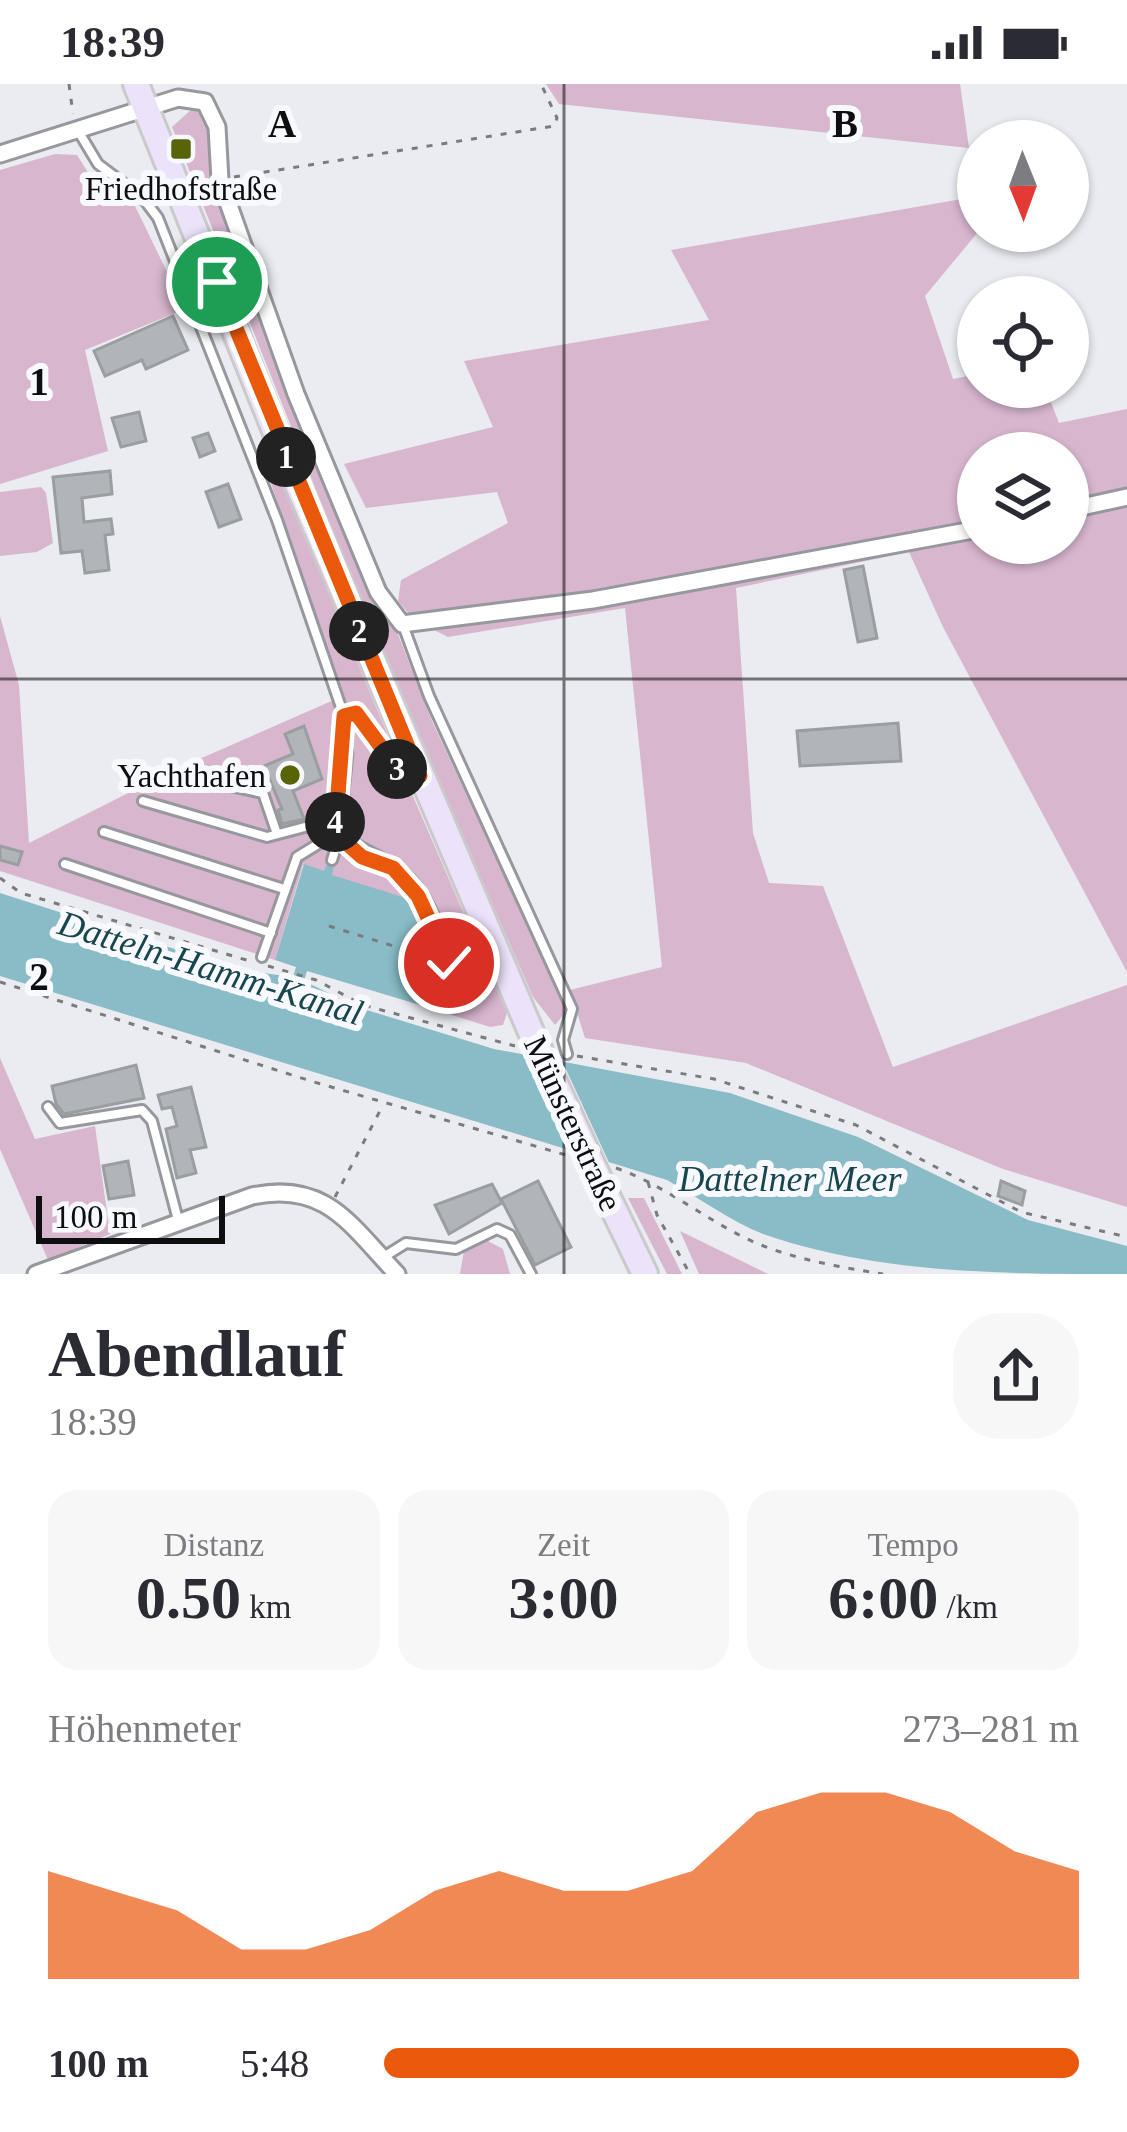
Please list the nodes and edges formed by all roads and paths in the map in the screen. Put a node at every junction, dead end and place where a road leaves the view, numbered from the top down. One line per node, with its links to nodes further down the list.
1 (69, 84): 4 (path)
2 (541, 84): 6 (path)
3 (140, 96): 4 (street); 6 (street); 13 (main road, Münsterstraße)
4 (76, 128): 5 (street); 11 (lane)
5 (0, 154)
6 (220, 180): 10 (street)
7 (1127, 497): 8 (street)
8 (1089, 505)
9 (957, 534): 10 (street)
10 (402, 624): 30 (lane)
11 (344, 716): 12 (lane); 13 (path)
12 (344, 753): 16 (street)
13 (420, 776): 34 (main road, Münsterstraße, bridge)
14 (208, 781): 18 (lane)
15 (143, 802): 18 (lane)
16 (337, 830): 18 (lane); 19 (lane); 22 (lane); 28 (street)
17 (104, 832): 22 (lane)
18 (277, 835)
19 (332, 860)
20 (65, 864): 24 (lane)
21 (0, 878): 29 (path)
22 (284, 889): 24 (lane)
23 (329, 926): 26 (path)
24 (271, 933): 25 (lane)
25 (262, 957)
26 (434, 958)
27 (0, 982): 31 (path)
28 (454, 1004)
29 (506, 1044)
30 (567, 1054): 38 (path)
31 (384, 1103): 33 (path); 36 (path)
32 (48, 1107): 37 (lane)
33 (569, 1156)
34 (614, 1177): 35 (path); 43 (main road, Münsterstraße)
35 (647, 1180): 44 (path); 45 (path)
36 (330, 1207): 37 (street); 39 (street)
37 (178, 1221): 40 (street)
38 (1127, 1237)
39 (382, 1258): 41 (street); 42 (lane)
40 (36, 1274)
41 (397, 1274)
42 (531, 1274)
43 (645, 1274)
44 (689, 1274)
45 (883, 1274)

